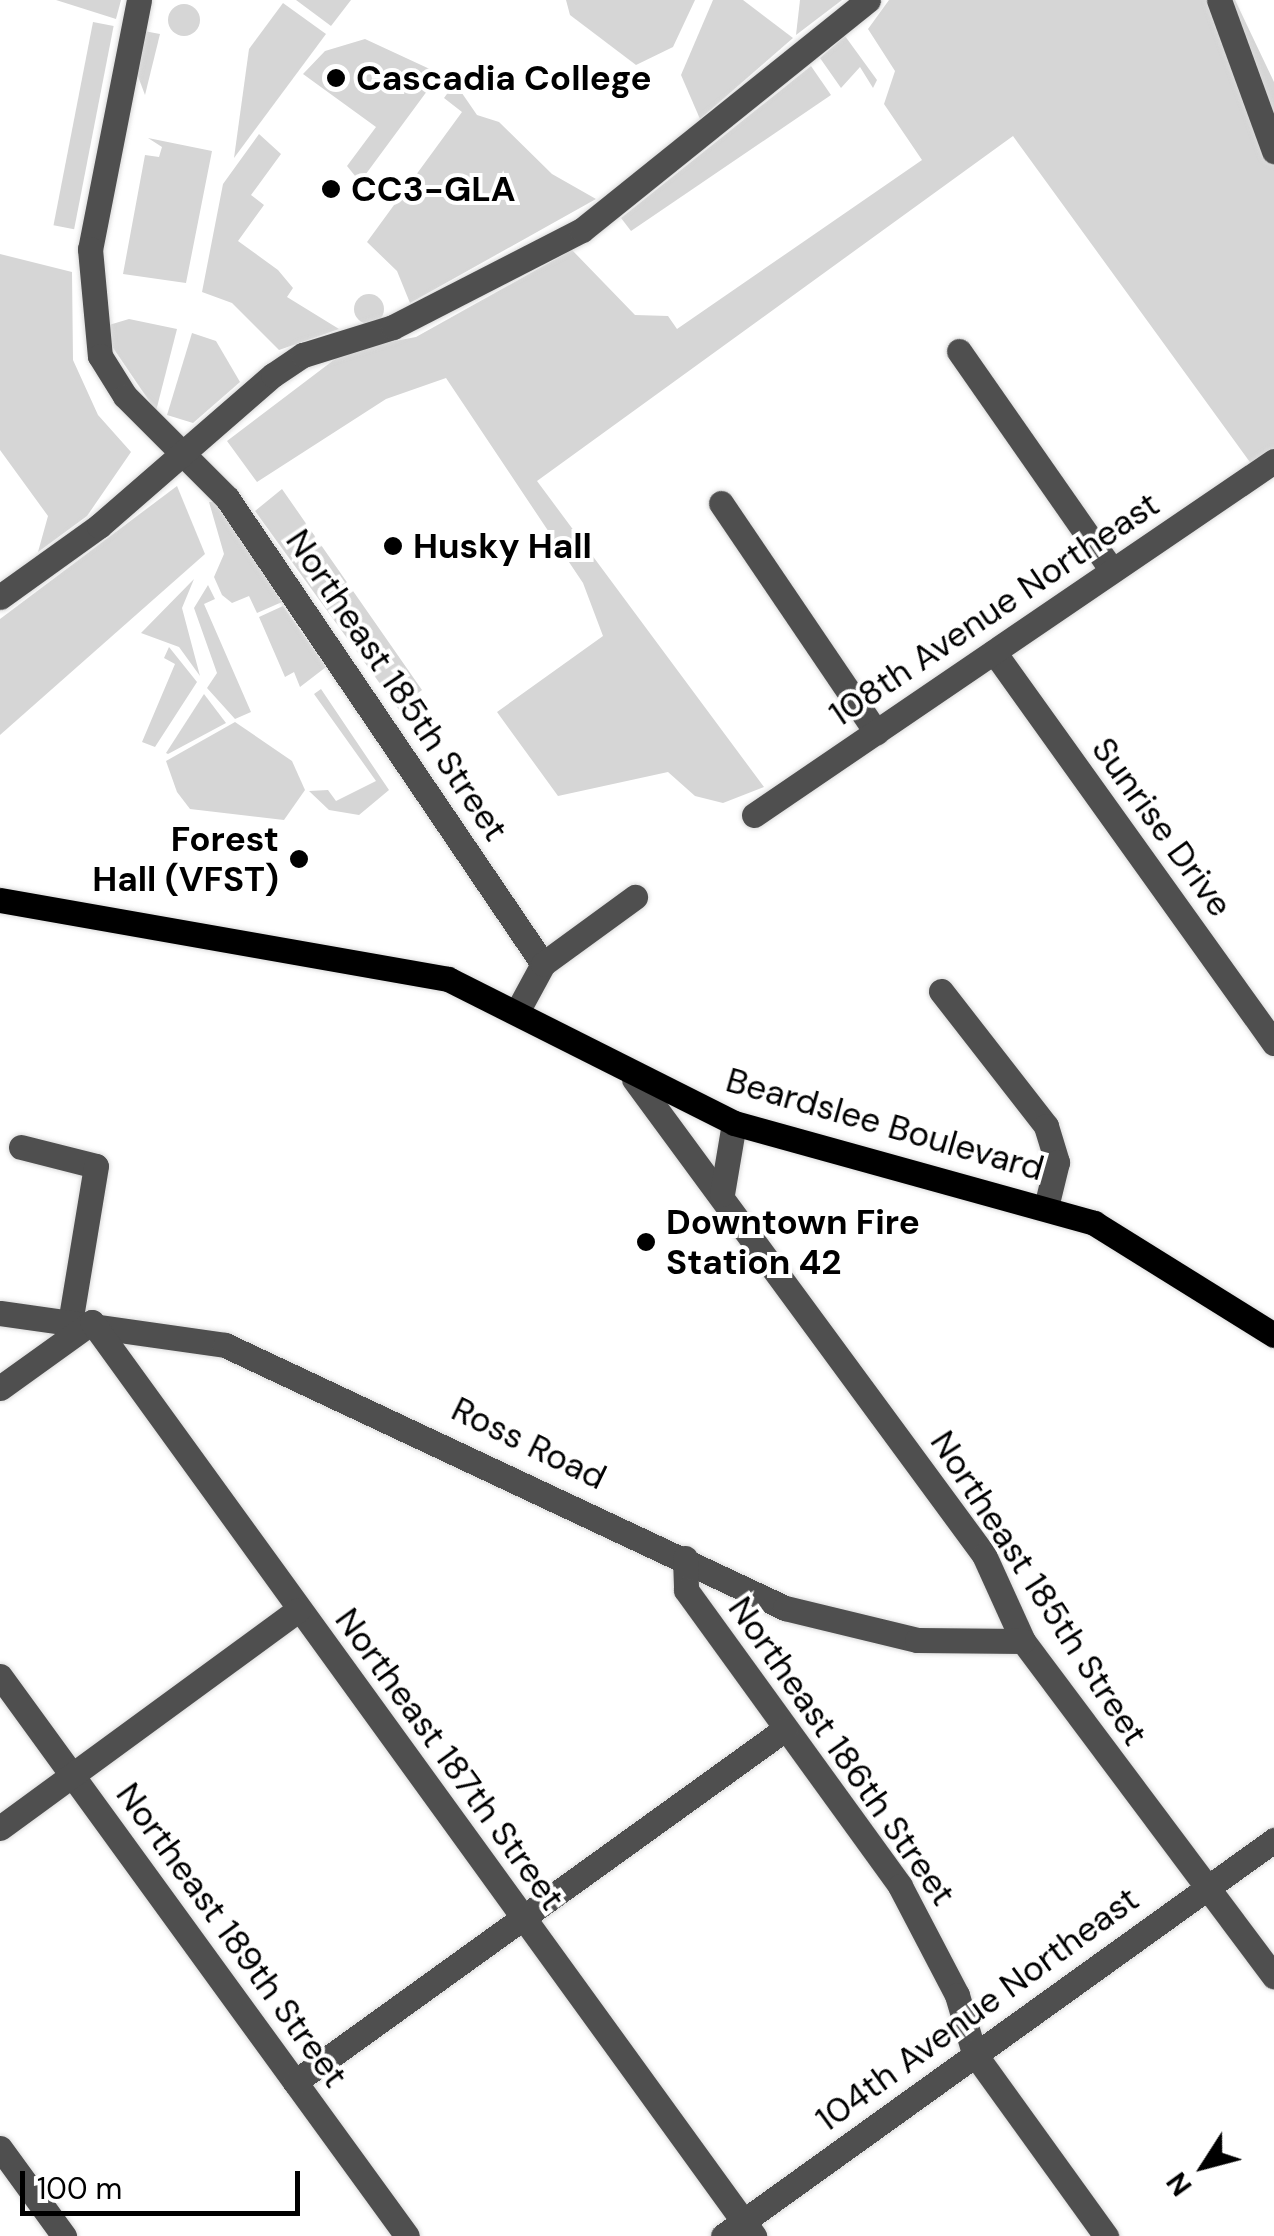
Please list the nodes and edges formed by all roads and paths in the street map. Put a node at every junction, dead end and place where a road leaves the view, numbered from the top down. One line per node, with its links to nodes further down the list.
1 (139, 0): 6 (street, Northeast 185th Street)
2 (868, 0): 6 (street)
3 (1219, 0): 4 (street)
4 (1274, 151)
5 (959, 351): 9 (street)
6 (184, 453): 10 (street); 16 (street, Northeast 185th Street)
7 (1274, 460): 9 (street, 108th Avenue Northeast)
8 (721, 503): 12 (street)
9 (1112, 570): 11 (street, 108th Avenue Northeast)
10 (0, 597)
11 (994, 652): 12 (street, 108th Avenue Northeast); 19 (street, Sunrise Drive)
12 (876, 732): 13 (street, 108th Avenue Northeast)
13 (754, 815)
14 (635, 897): 16 (street)
15 (0, 900): 18 (main road, Beardslee Boulevard)
16 (544, 964): 18 (street)
17 (941, 990): 24 (street)
18 (518, 1010): 20 (main road, Beardslee Boulevard)
19 (1274, 1043)
20 (634, 1079): 21 (main road, Beardslee Boulevard); 23 (street, Northeast 185th Street)
21 (734, 1122): 23 (street); 24 (main road, Beardslee Boulevard)
22 (21, 1147): 26 (street)
23 (722, 1194): 31 (street, Northeast 185th Street)
24 (1046, 1206): 27 (main road, Beardslee Boulevard)
25 (0, 1313): 26 (street, Ross Road)
26 (82, 1319): 28 (street); 29 (street, Ross Road); 30 (street, Northeast 187th Street)
27 (1274, 1335)
28 (0, 1388)
29 (685, 1558): 31 (street, Ross Road); 33 (street, Northeast 186th Street)
30 (298, 1610): 34 (street); 38 (street, Northeast 187th Street)
31 (1023, 1641): 37 (street, Northeast 185th Street)
32 (0, 1676): 34 (street, Northeast 189th Street)
33 (785, 1730): 38 (street); 40 (street, Northeast 186th Street)
34 (72, 1774): 35 (street); 41 (street, Northeast 189th Street)
35 (0, 1828)
36 (1274, 1840): 37 (street, 104th Avenue Northeast)
37 (1201, 1890): 39 (street, Northeast 185th Street); 40 (street, 104th Avenue Northeast)
38 (525, 1920): 41 (street); 43 (street, Northeast 187th Street)
39 (1274, 1977)
40 (974, 2053): 43 (street, 104th Avenue Northeast); 46 (street, Northeast 186th Street)
41 (295, 2082): 45 (street, Northeast 189th Street)
42 (0, 2148): 44 (street)
43 (740, 2231)
44 (64, 2236)
45 (407, 2236)
46 (1106, 2236)

